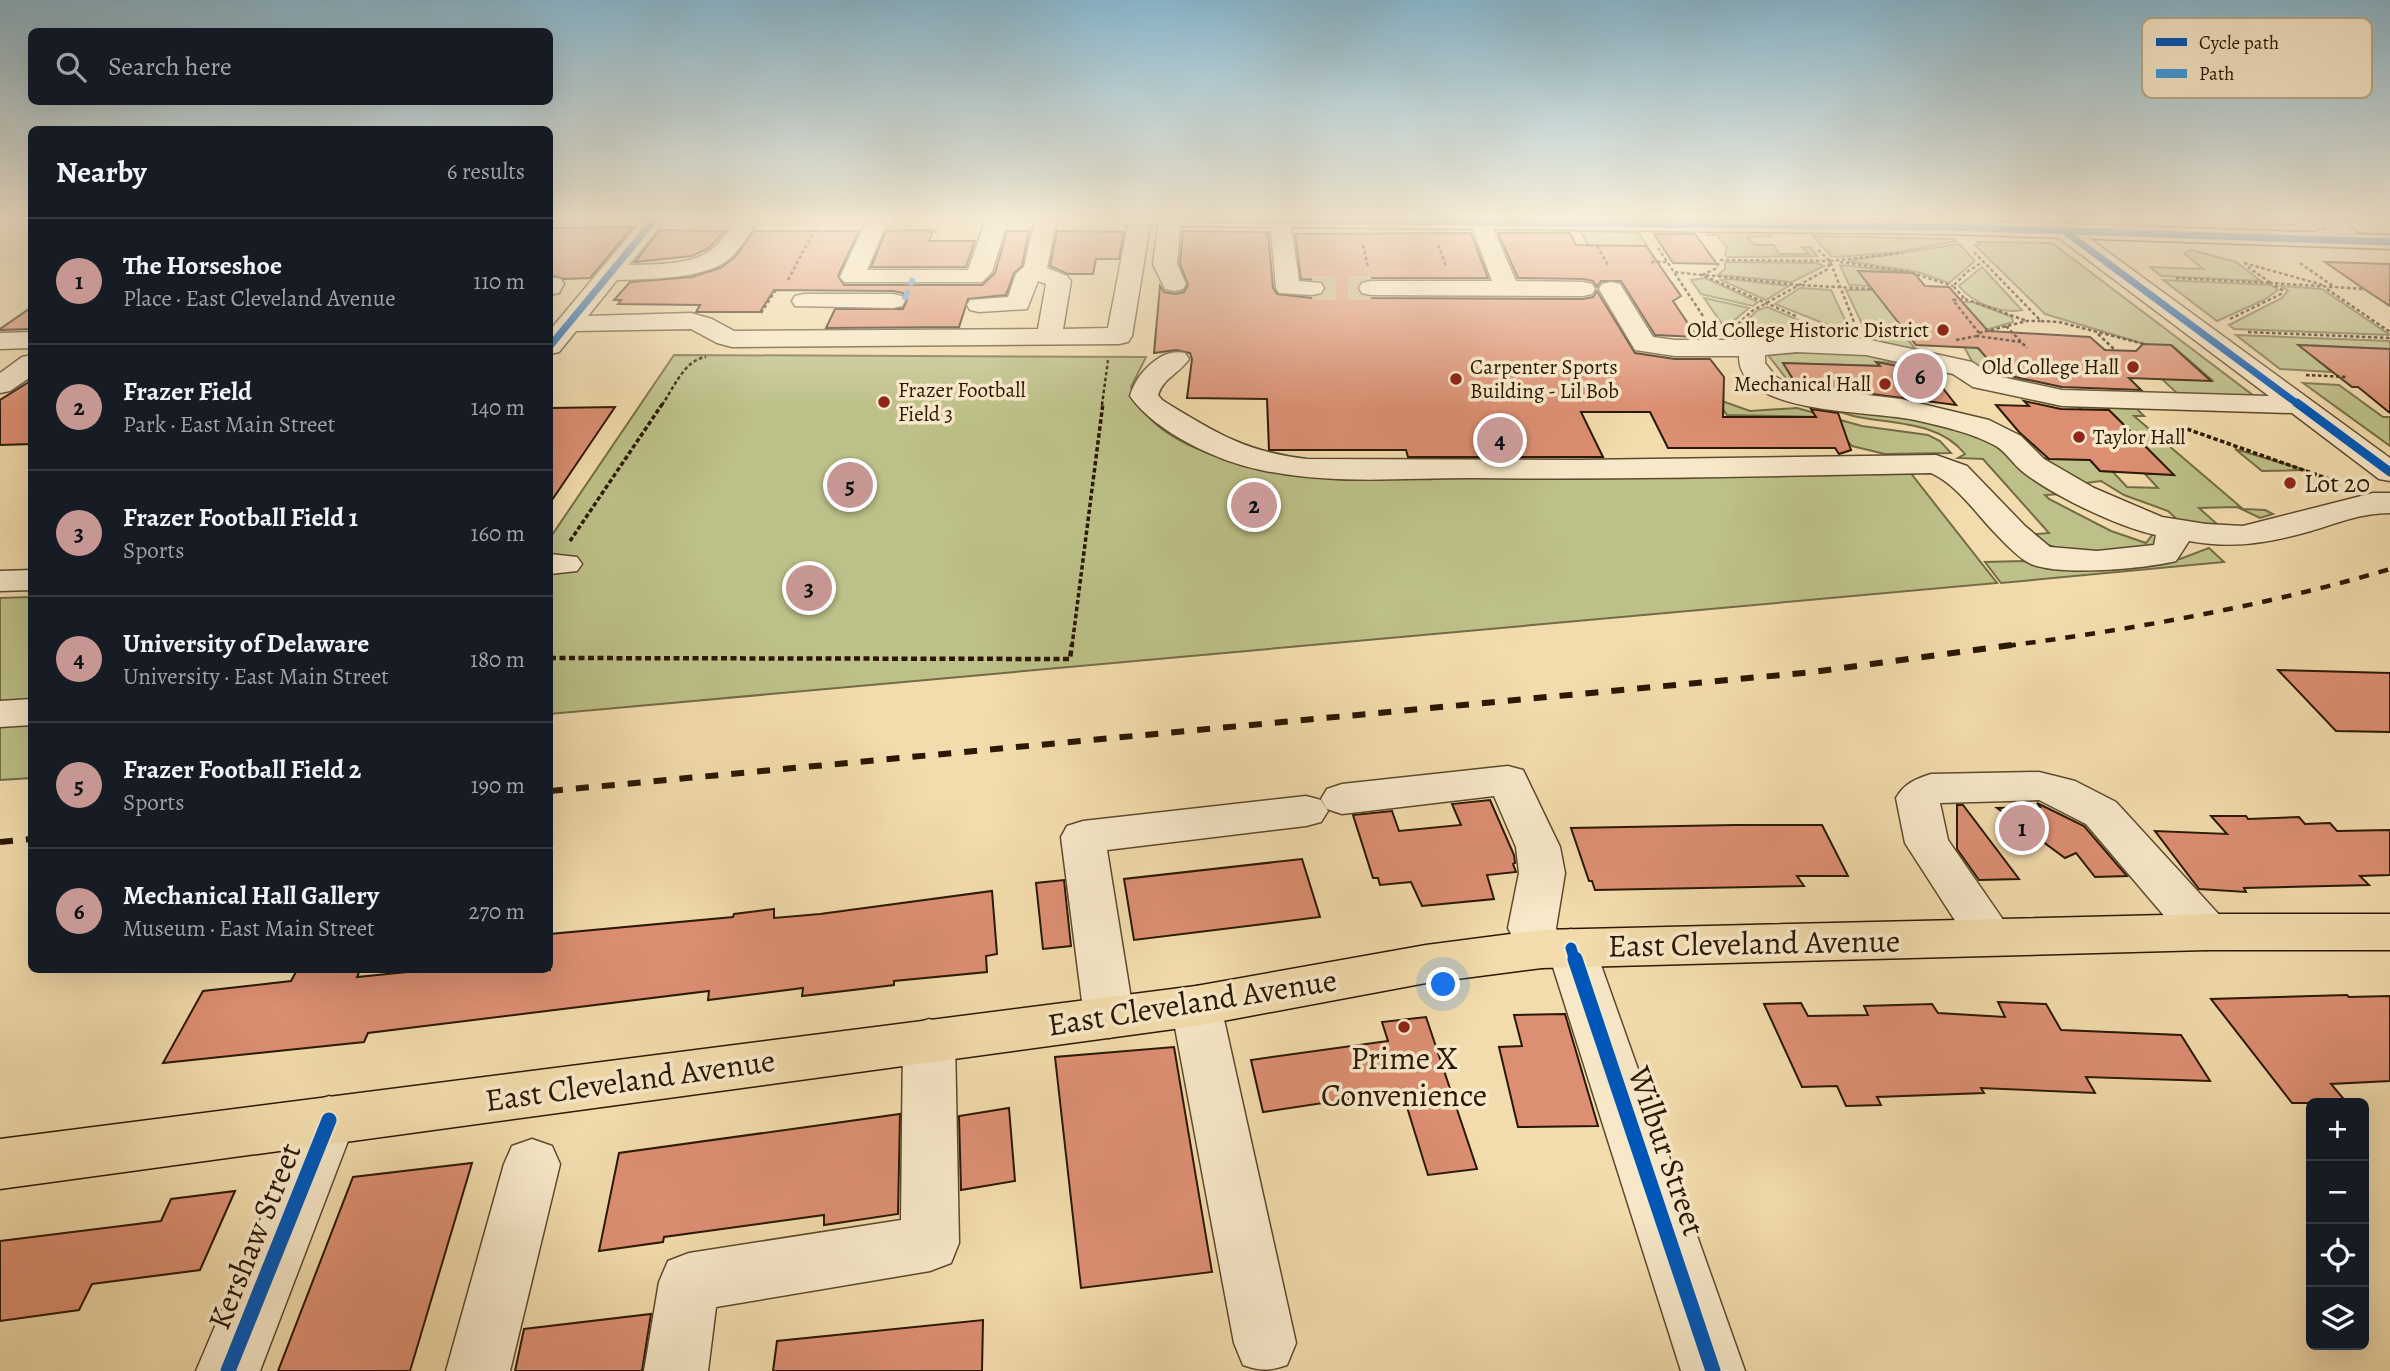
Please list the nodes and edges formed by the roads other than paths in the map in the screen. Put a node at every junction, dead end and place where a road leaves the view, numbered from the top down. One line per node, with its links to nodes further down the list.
1 (600, 283): 15 (street)
2 (1025, 283): 14 (street)
3 (1059, 283): 16 (street)
4 (1129, 283): 16 (street)
5 (1287, 283): 8 (street)
6 (1505, 283): 10 (street)
7 (2135, 283): 27 (street)
8 (1312, 288)
9 (1372, 288): 10 (street)
10 (1507, 289): 11 (street)
11 (1583, 289)
12 (1611, 289): 22 (street)
13 (553, 294): 15 (street)
14 (981, 303): 17 (street); 18 (street)
15 (570, 312): 17 (street); 21 (street)
16 (1049, 337): 18 (street)
17 (784, 338): 18 (street)
18 (989, 338)
19 (28, 340): 20 (street)
20 (0, 341)
21 (553, 341)
22 (1752, 348): 25 (street); 28 (street)
23 (1176, 359): 32 (street)
24 (28, 366): 26 (street)
25 (1983, 381): 27 (street); 28 (street)
26 (0, 385)
27 (2300, 405): 29 (street)
28 (2010, 442): 32 (street)
29 (2377, 454): 30 (street)
30 (2390, 472)
31 (2390, 503): 32 (street)
32 (2174, 530)
33 (28, 580): 34 (street)
34 (0, 581)
35 (28, 712): 36 (street)
36 (0, 714)
37 (2206, 932): 38 (main road, East Cleveland Avenue); 39 (main road, East Cleveland Avenue); 39 (street)
38 (2390, 932)
39 (1991, 937): 40 (main road, East Cleveland Avenue)
40 (1557, 948): 41 (main road, East Cleveland Avenue); 42 (street, Wilbur Street); 51 (street, Wilbur Street)
41 (1196, 1006): 42 (main road, East Cleveland Avenue); 47 (street)
42 (1109, 1017): 43 (main road, East Cleveland Avenue)
43 (929, 1040): 44 (main road, East Cleveland Avenue); 50 (street)
44 (329, 1120): 45 (main road, East Cleveland Avenue); 48 (street, Kershaw Street)
45 (0, 1164)
46 (532, 1164): 49 (street)
47 (1265, 1343)
48 (228, 1371)
49 (478, 1371)
50 (676, 1371)
51 (1713, 1371)

